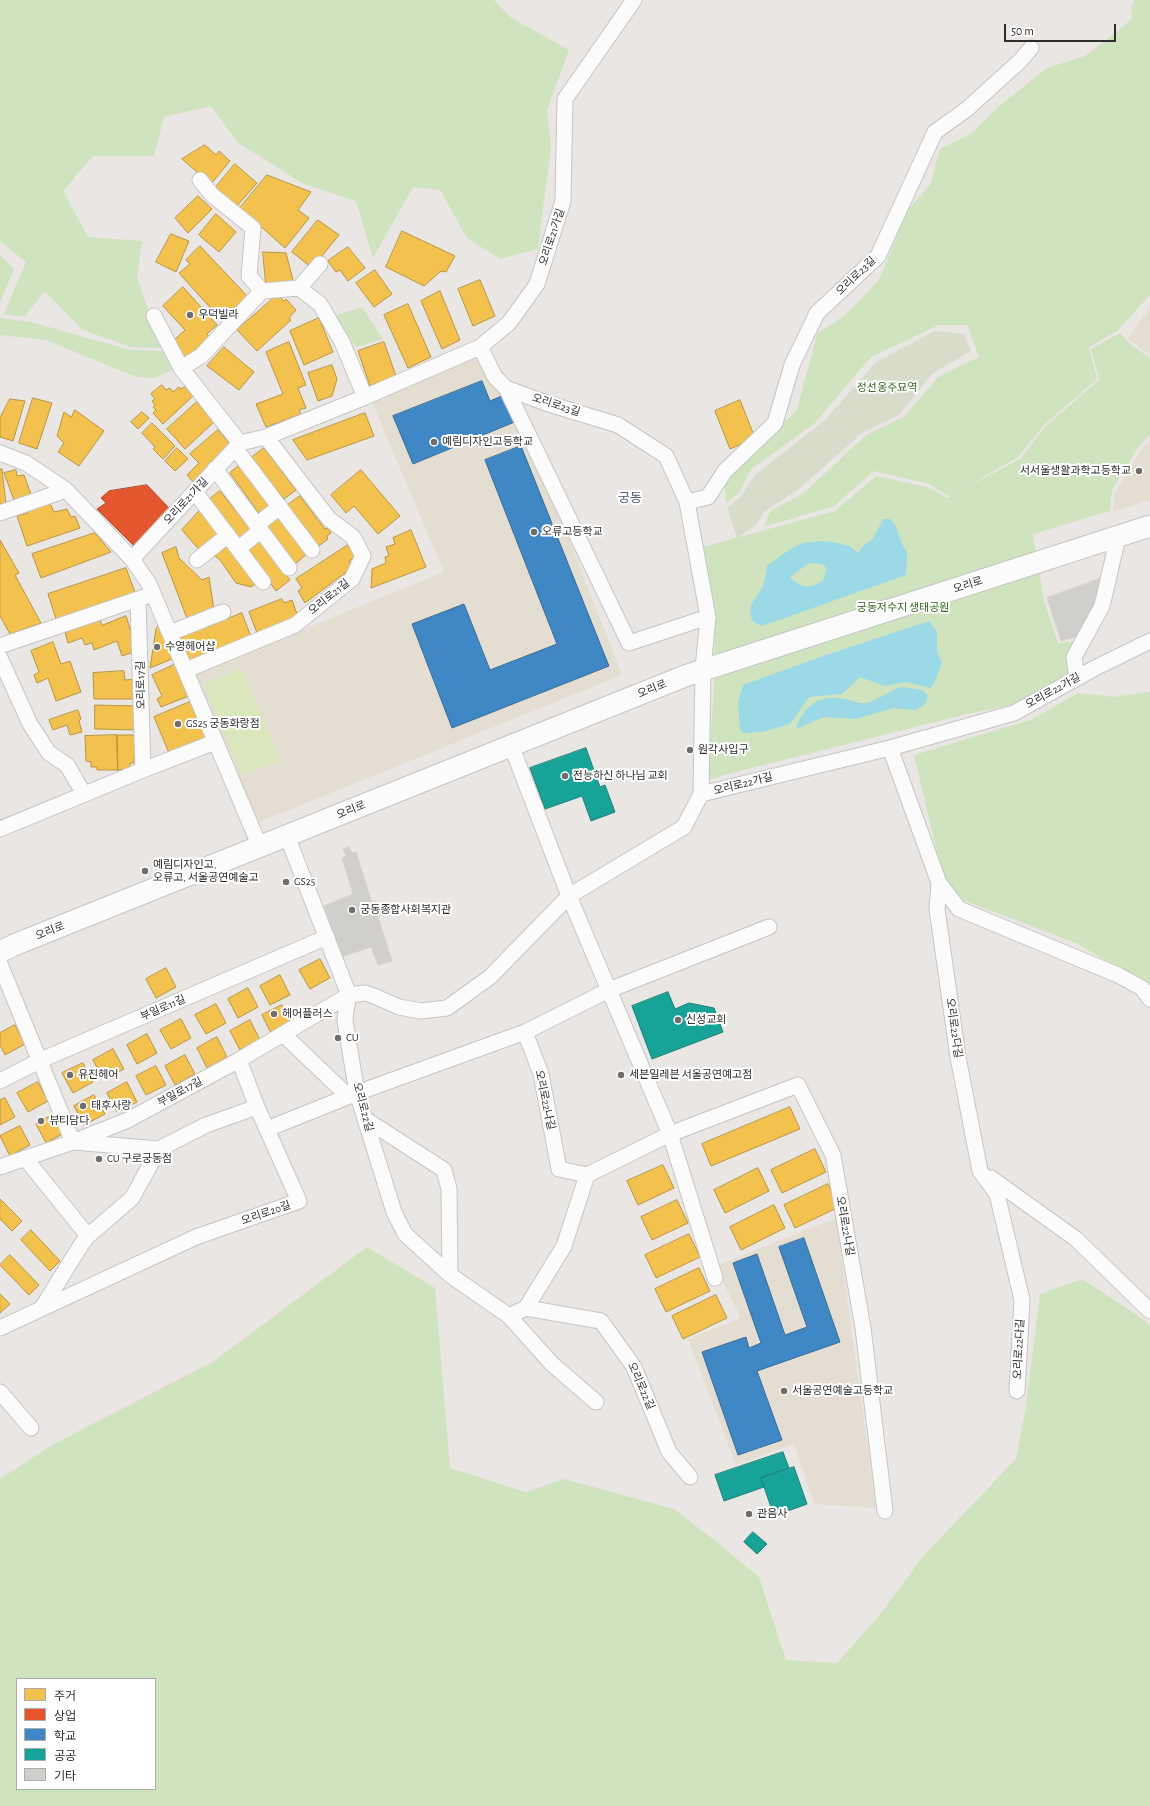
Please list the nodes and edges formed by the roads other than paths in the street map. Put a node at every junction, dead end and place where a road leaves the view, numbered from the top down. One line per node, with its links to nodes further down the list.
1 (634, 0): 8 (street, 오리로21가길)
2 (1031, 48): 18 (street, 오리로23길)
3 (200, 180): 6 (street)
4 (320, 264): 5 (street)
5 (299, 288): 6 (street); 11 (street)
6 (262, 291): 9 (street)
7 (154, 316): 9 (street)
8 (480, 347): 10 (street, 오리로23길); 11 (street, 오리로21가길)
9 (181, 368): 13 (street)
10 (506, 388): 18 (street, 오리로23길); 34 (street)
11 (365, 396): 12 (street, 오리로21가길)
12 (266, 437): 13 (street, 오리로21가길); 39 (street, 오리로21길)
13 (238, 445): 15 (street, 오리로21가길); 19 (street)
14 (0, 453): 16 (street)
15 (215, 469): 17 (street, 오리로21가길); 22 (street)
16 (66, 490): 20 (street); 27 (street)
17 (195, 492): 23 (street); 27 (street, 오리로21가길)
18 (688, 502): 34 (street, 오리로23길)
19 (280, 507): 22 (street); 26 (street)
20 (0, 513)
21 (1150, 526): 24 (main road, 오리로)
22 (258, 527): 25 (street); 29 (street)
23 (228, 535): 25 (street); 28 (street)
24 (1118, 537): 40 (main road, 오리로); 41 (street)
25 (238, 549): 30 (street)
26 (312, 550)
27 (132, 559): 31 (street)
28 (197, 560)
29 (289, 568)
30 (263, 582)
31 (153, 593): 32 (street); 35 (street)
32 (138, 600): 37 (street); 45 (street, 오리로17길)
33 (223, 612): 35 (street)
34 (708, 617): 40 (street, 오리로23길)
35 (170, 633): 39 (street)
36 (1150, 641): 41 (street, 오리로22가길)
37 (0, 646)
38 (0, 658): 46 (street)
39 (186, 670): 42 (street)
40 (703, 670): 43 (main road, 오리로); 47 (street)
41 (1077, 678): 44 (street, 오리로22가길)
42 (216, 742): 45 (street); 50 (street)
43 (511, 745): 49 (main road, 오리로); 52 (street)
44 (890, 748): 47 (street, 오리로22가길); 51 (street, 오리로22다길)
45 (143, 770): 46 (street)
46 (84, 794): 48 (street)
47 (701, 794): 52 (street, 오리로22가길)
48 (0, 828)
49 (287, 836): 50 (main road, 오리로); 54 (street)
50 (260, 847): 55 (main road, 오리로)
51 (938, 883): 59 (street, 오리로22다길); 74 (street, 오리로22다길)
52 (569, 896): 57 (street); 58 (street, 오리로22가길)
53 (769, 927): 57 (street)
54 (327, 937): 58 (street); 62 (street, 부일로11길)
55 (0, 952)
56 (0, 964): 62 (street)
57 (609, 990): 60 (street); 69 (street)
58 (349, 995): 61 (street, 부일로17길); 65 (street, 오리로22길)
59 (1150, 999)
60 (525, 1032): 65 (street); 75 (street, 오리로22나길)
61 (284, 1034): 63 (street, 부일로17길); 65 (street)
62 (41, 1060): 64 (street, 부일로11길); 70 (street)
63 (239, 1060): 66 (street, 오리로20길); 70 (street, 부일로17길)
64 (0, 1081)
65 (353, 1094): 67 (street, 오리로22길); 68 (street)
66 (257, 1107): 68 (street, 오리로20길); 71 (street)
67 (365, 1119): 77 (street, 오리로22길); 77 (street)
68 (267, 1129): 79 (street, 오리로20길)
69 (670, 1134): 75 (street, 오리로22나길); 78 (street); 89 (street, 오리로22나길)
70 (73, 1142): 71 (street); 72 (street, 부일로17길)
71 (159, 1149): 76 (street)
72 (25, 1158): 73 (street, 부일로17길); 76 (street)
73 (0, 1167)
74 (980, 1171): 81 (street); 84 (street, 오리로22다길)
75 (587, 1175): 80 (street)
76 (88, 1236): 79 (street)
77 (450, 1275): 82 (street, 오리로22길)
78 (715, 1278)
79 (42, 1308): 83 (street, 오리로20길)
80 (526, 1308): 82 (street); 88 (street, 오리로22길)
81 (1150, 1311)
82 (509, 1316): 86 (street, 오리로22길)
83 (0, 1328)
84 (1017, 1391)
85 (0, 1392): 87 (street)
86 (596, 1402)
87 (31, 1428)
88 (690, 1477)
89 (885, 1511)

